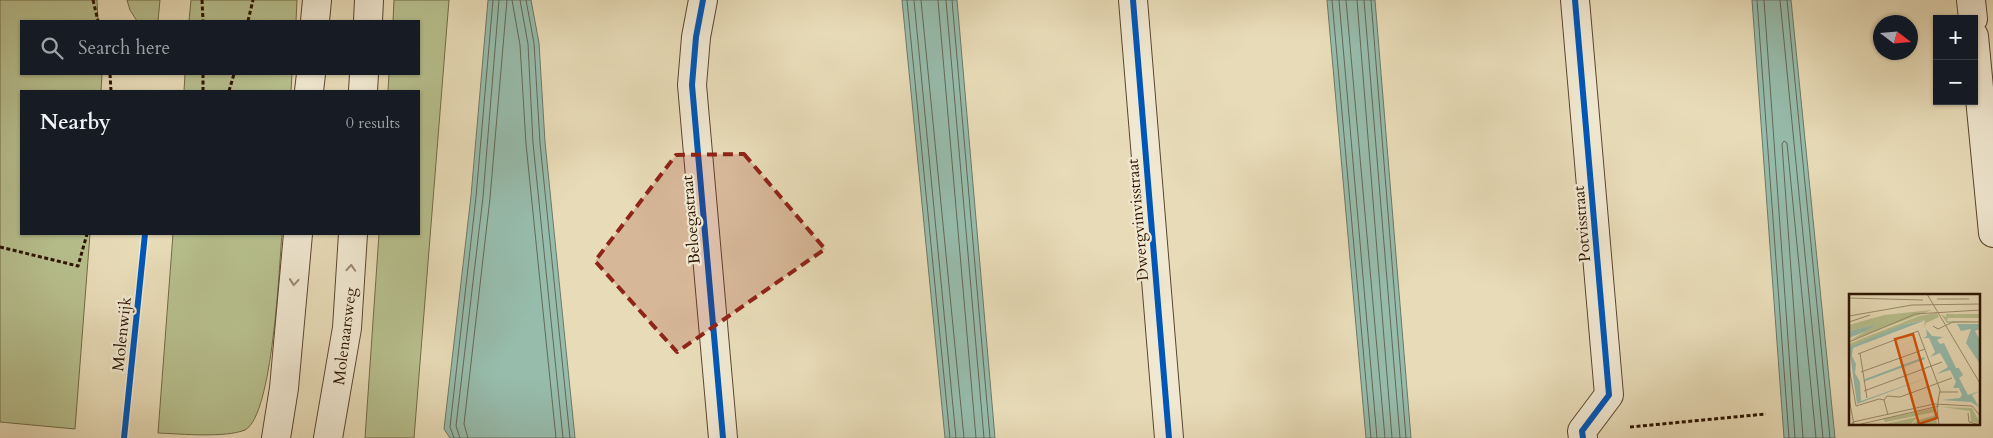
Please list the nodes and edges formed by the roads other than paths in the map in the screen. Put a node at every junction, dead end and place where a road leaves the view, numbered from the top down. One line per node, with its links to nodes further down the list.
1 (317, 0): 8 (street)
2 (369, 0): 9 (street)
3 (703, 0): 21 (street, Beloegastraat)
4 (1133, 0): 22 (street, Dwergvinvisstraat)
5 (1575, 0): 18 (street, Potvisstraat)
6 (1971, 0): 7 (street)
7 (1973, 15)
8 (315, 20)
9 (368, 20)
10 (1976, 60): 15 (street)
11 (311, 75): 13 (street)
12 (364, 75): 14 (street)
13 (309, 90)
14 (363, 90)
15 (1993, 234)
16 (298, 235): 19 (street, one-way to 19)
17 (353, 235): 20 (street, Molenaarsweg, one-way to 17)
18 (1583, 435)
19 (276, 438)
20 (328, 438)
21 (723, 438)
22 (1169, 438)

